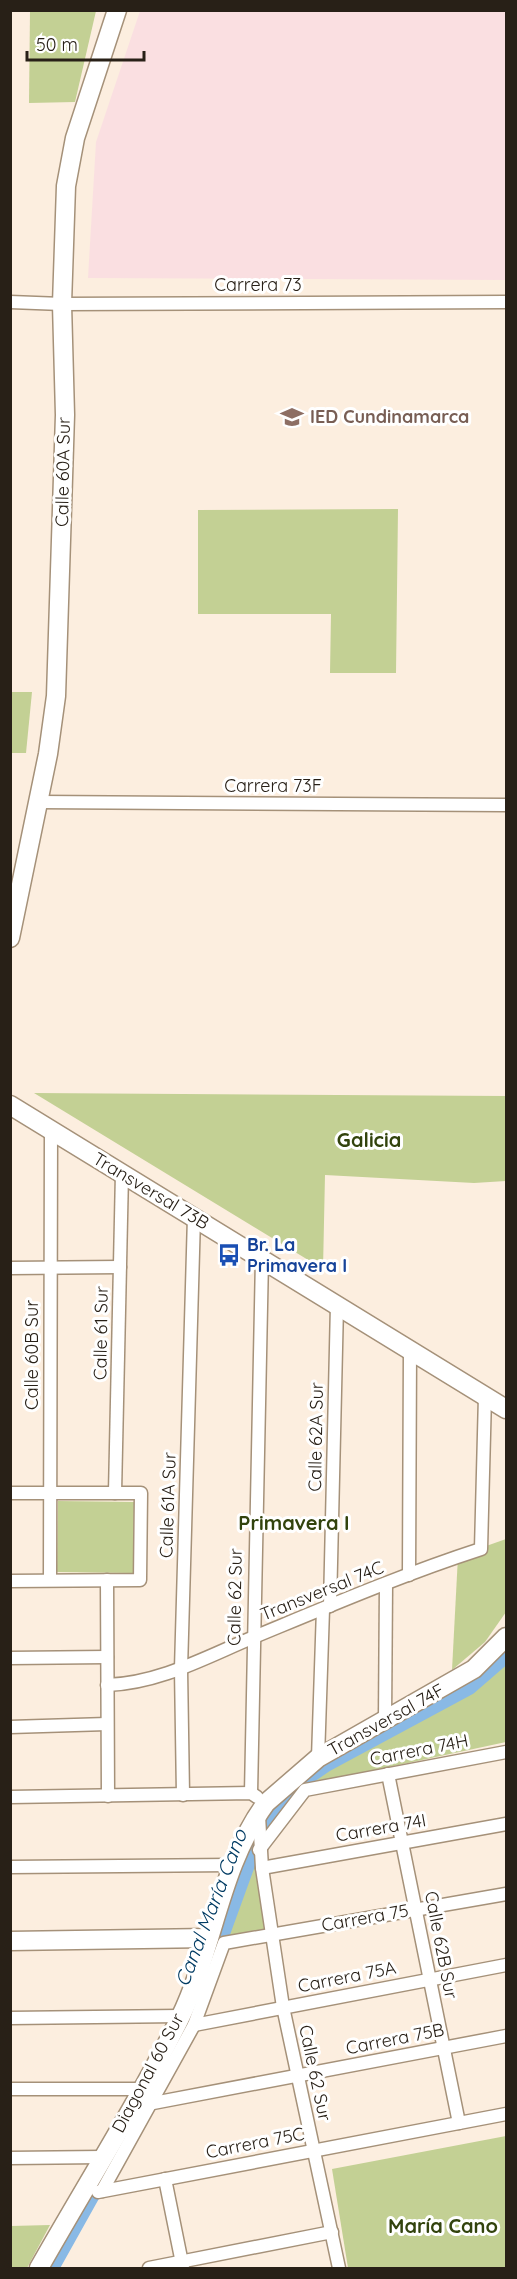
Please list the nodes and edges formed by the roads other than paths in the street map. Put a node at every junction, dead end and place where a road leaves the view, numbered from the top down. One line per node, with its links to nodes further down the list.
1 (117, 10): 4 (street, Calle 60A Sur)
2 (10, 302): 4 (street, Carrera 73)
3 (507, 302): 4 (street, Carrera 73)
4 (63, 304): 5 (street, Calle 60A Sur)
5 (39, 802): 6 (street, Carrera 73F); 7 (street, Calle 60A Sur)
6 (507, 805)
7 (10, 938)
8 (10, 1105): 9 (street, Transversal 73B)
9 (51, 1129): 10 (street, Transversal 73B); 15 (street, Calle 60B Sur)
10 (122, 1173): 11 (street, Transversal 73B); 13 (street, Calle 61 Sur)
11 (194, 1217): 12 (street, Transversal 73B); 33 (street, Calle 61A Sur)
12 (262, 1258): 16 (street, Transversal 73B); 30 (street, Calle 62 Sur)
13 (120, 1267): 15 (street); 22 (street, Calle 61 Sur)
14 (10, 1268): 15 (street)
15 (50, 1268): 21 (street, Calle 60B Sur)
16 (337, 1305): 17 (street, Transversal 73B); 28 (street, Calle 62A Sur)
17 (410, 1350): 18 (street, Transversal 73B); 23 (street)
18 (484, 1396): 19 (street, Transversal 73B); 23 (street, Transversal 74C)
19 (507, 1409)
20 (10, 1493): 21 (street)
21 (50, 1493): 22 (street); 24 (street, Calle 60B Sur)
22 (115, 1493): 25 (street)
23 (409, 1575): 27 (street, Transversal 74C)
24 (50, 1580): 25 (street); 26 (street)
25 (106, 1580): 31 (street)
26 (10, 1581)
27 (386, 1584): 28 (street, Transversal 74C); 35 (street)
28 (327, 1607): 30 (street, Transversal 74C); 39 (street, Calle 62A Sur)
29 (507, 1637): 35 (street, Transversal 74F)
30 (252, 1638): 33 (street, Transversal 74C); 44 (street, Calle 62 Sur)
31 (107, 1657): 32 (street); 34 (street)
32 (10, 1658)
33 (182, 1669): 34 (street, Transversal 74C); 41 (street, Calle 61A Sur)
34 (107, 1685): 36 (street)
35 (385, 1720): 39 (street, Transversal 74F)
36 (107, 1724): 37 (street); 42 (street)
37 (10, 1727)
38 (507, 1752): 40 (street, Carrera 74H)
39 (318, 1758): 44 (street, Transversal 74F)
40 (388, 1774): 46 (street, Calle 62B Sur); 47 (street, Carrera 74H)
41 (183, 1794): 42 (street); 44 (street)
42 (108, 1796): 43 (street)
43 (10, 1797)
44 (259, 1803): 47 (street, Calle 62 Sur); 48 (street, Diagonal 60 Sur)
45 (507, 1824): 46 (street, Carrera 74I)
46 (402, 1843): 50 (street, Carrera 74I); 52 (street, Calle 62B Sur)
47 (260, 1850): 50 (street, Calle 62 Sur)
48 (231, 1865): 49 (street); 54 (street, Diagonal 60 Sur)
49 (10, 1867)
50 (262, 1868): 53 (street, Calle 62 Sur)
51 (507, 1894): 52 (street, Carrera 75)
52 (416, 1910): 53 (street, Carrera 75); 57 (street, Calle 62B Sur)
53 (272, 1935): 54 (street, Carrera 75); 58 (street, Calle 62 Sur)
54 (216, 1940): 55 (street, Carrera 75); 60 (street, Diagonal 60 Sur)
55 (10, 1941)
56 (507, 1965): 57 (street, Carrera 75A)
57 (430, 1979): 58 (street, Carrera 75A); 62 (street, Calle 62B Sur)
58 (283, 2007): 60 (street, Carrera 75A); 63 (street, Calle 62 Sur)
59 (10, 2018): 60 (street, Carrera 75A)
60 (187, 2020): 65 (street, Diagonal 60 Sur)
61 (507, 2036): 62 (street, Carrera 75B)
62 (444, 2048): 63 (street, Carrera 75B); 67 (street, Calle 62B Sur)
63 (297, 2076): 65 (street, Carrera 75B); 68 (street, Calle 62 Sur)
64 (10, 2089): 65 (street, Carrera 75B)
65 (144, 2096): 69 (street, Diagonal 60 Sur); 72 (street, Diagonal 60 Sur)
66 (507, 2114): 67 (street, Carrera 75C)
67 (459, 2123): 68 (street, Carrera 75C)
68 (313, 2151): 71 (street, Carrera 75C); 74 (street, Calle 62 Sur)
69 (102, 2157): 70 (street); 73 (street, Diagonal 60 Sur)
70 (10, 2158)
71 (165, 2179): 72 (street, Carrera 75C); 75 (street)
72 (102, 2191): 73 (street, Carrera 75C)
73 (81, 2195): 76 (street, Diagonal 60 Sur)
74 (332, 2232): 75 (street); 78 (street, Calle 62 Sur)
75 (182, 2265): 77 (street)
76 (39, 2268)
77 (149, 2268)
78 (339, 2268)

